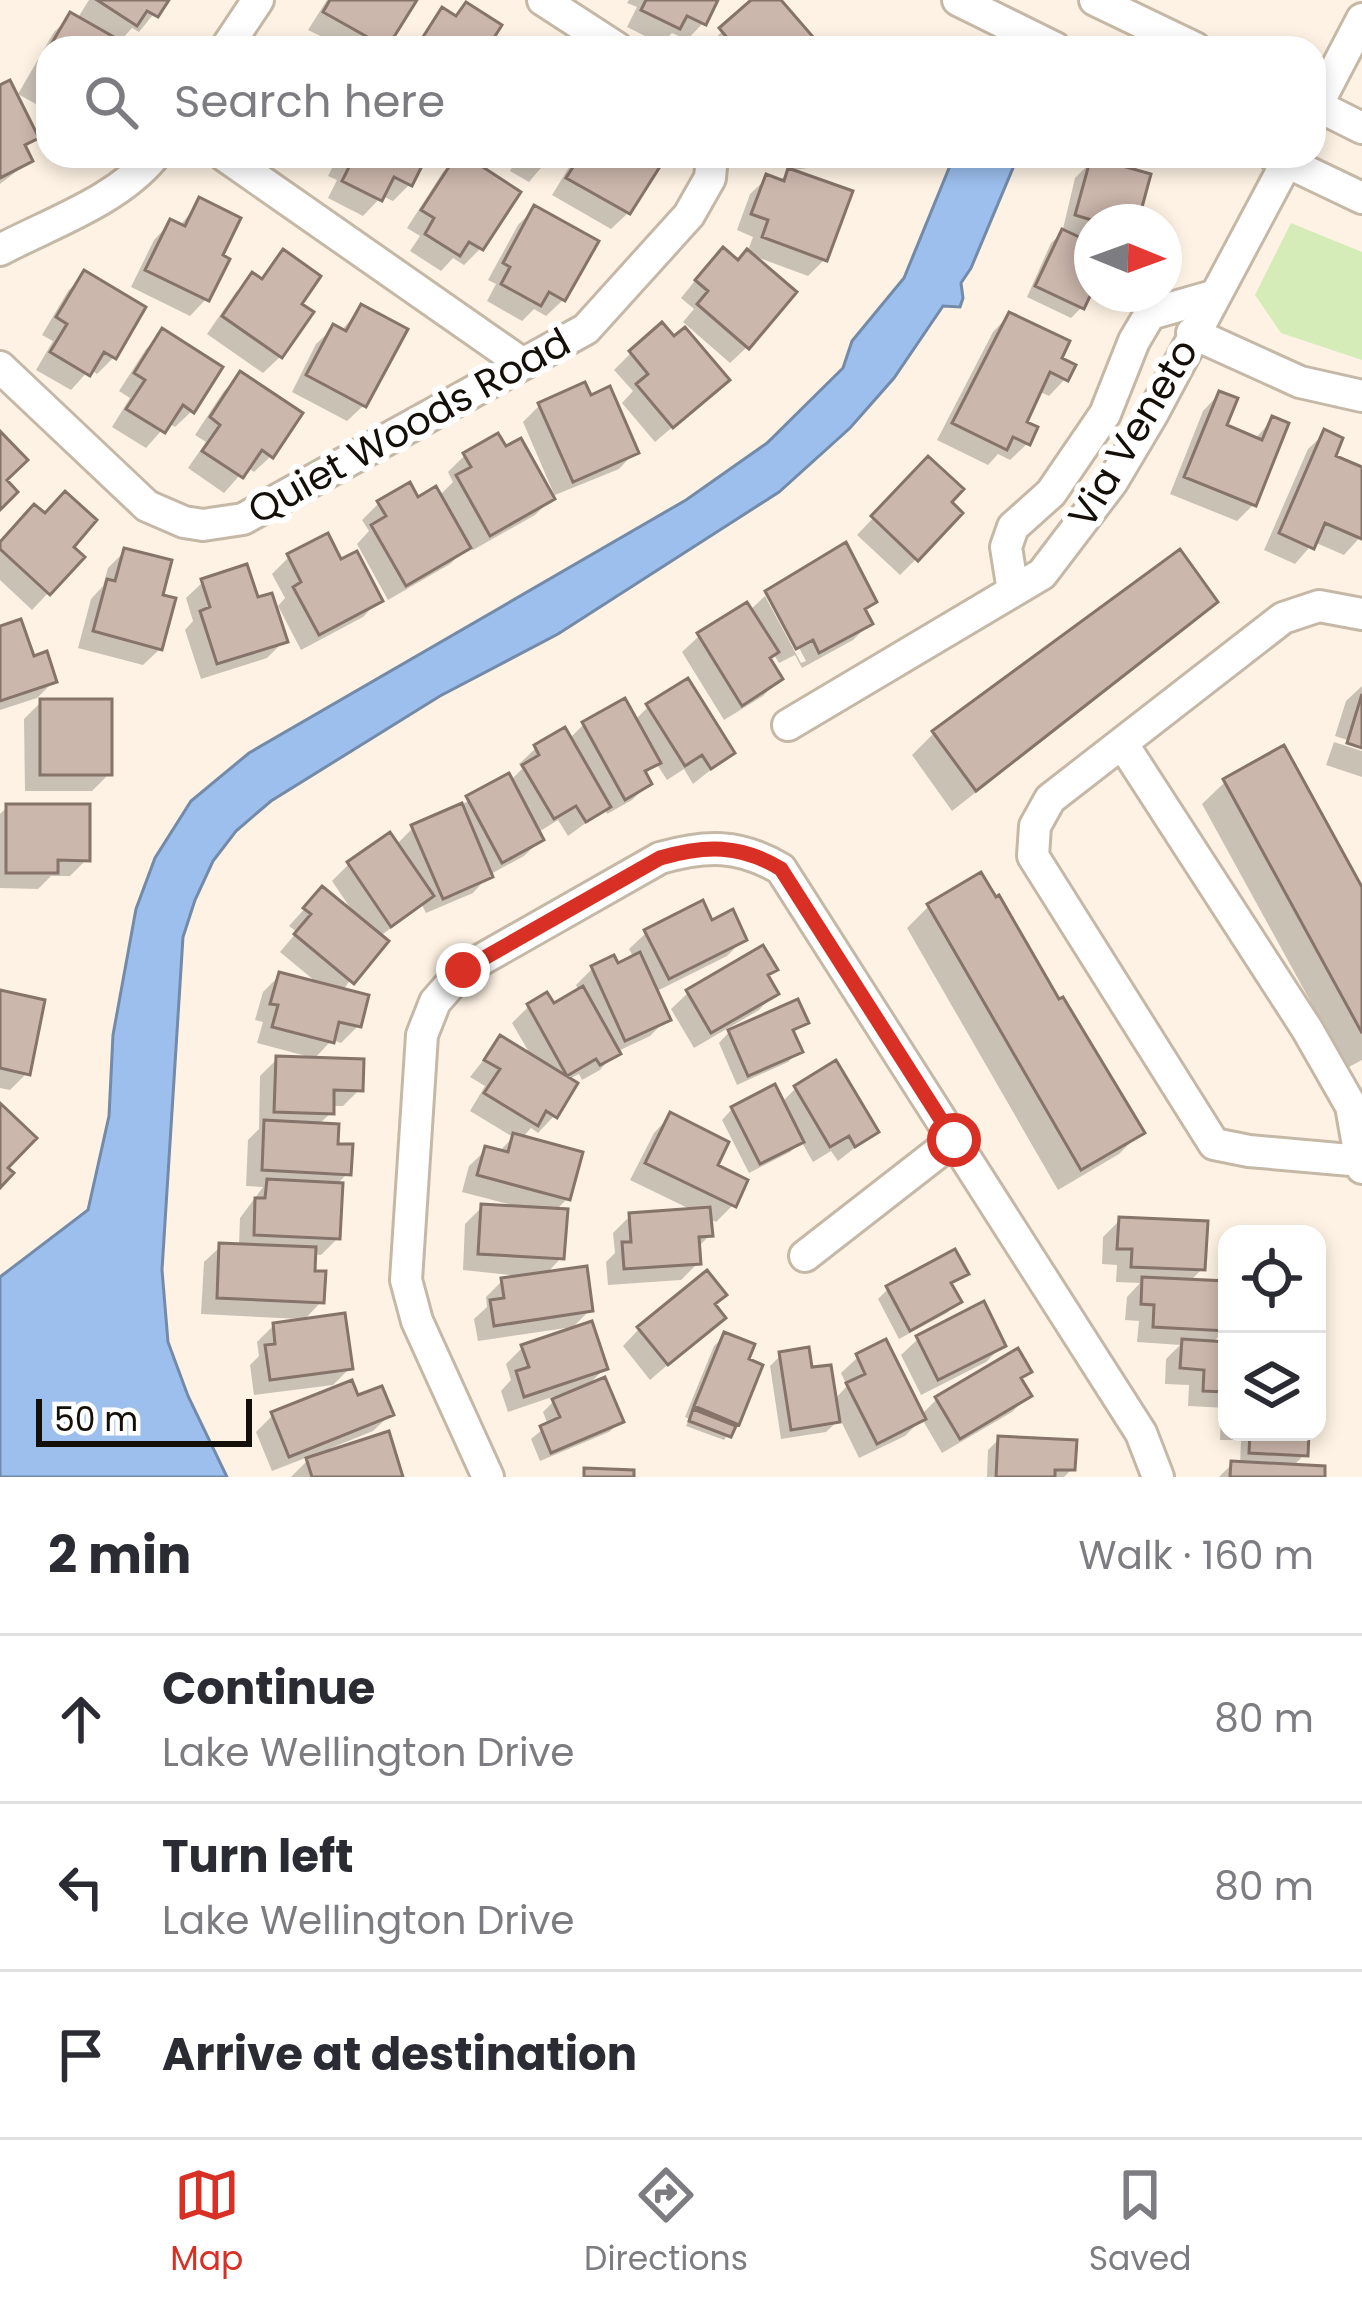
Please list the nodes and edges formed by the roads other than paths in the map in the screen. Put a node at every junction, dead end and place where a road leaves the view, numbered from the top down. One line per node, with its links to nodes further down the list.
1 (258, 0): 6 (street)
2 (543, 0): 7 (street)
3 (958, 0): 8 (street)
4 (1095, 0): 9 (street)
5 (1362, 19): 10 (street)
6 (234, 36)
7 (598, 36)
8 (1031, 36)
9 (1171, 36)
10 (1326, 86)
11 (1326, 112): 12 (street)
12 (1362, 128)
13 (142, 168): 19 (street)
14 (242, 168): 22 (street)
15 (711, 168): 22 (street, Quiet Woods Road)
16 (1278, 168): 20 (street, Via Veneto)
17 (1302, 168): 18 (street)
18 (1362, 199)
19 (0, 250)
20 (1213, 296): 21 (street, Via Veneto); 25 (street)
21 (1192, 333): 24 (street); 25 (street, Via Veneto)
22 (523, 364): 23 (street, Quiet Woods Road)
23 (0, 367)
24 (1362, 396)
25 (1013, 591): 27 (street, Via Veneto)
26 (1362, 614): 28 (street)
27 (788, 725)
28 (1122, 743): 30 (street); 30 (street)
29 (954, 1140): 31 (street); 32 (street); 33 (street)
30 (1361, 1163)
31 (805, 1256)
32 (488, 1477)
33 (1158, 1477)

